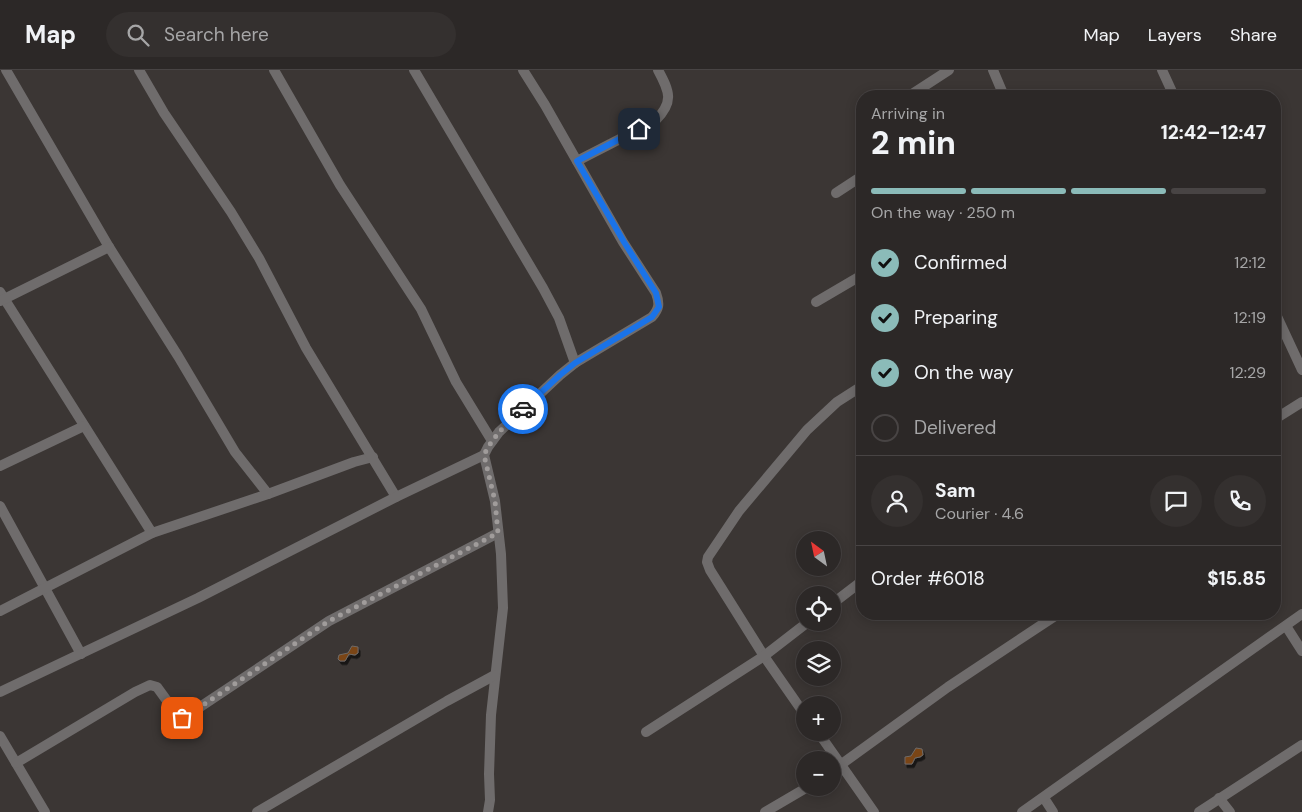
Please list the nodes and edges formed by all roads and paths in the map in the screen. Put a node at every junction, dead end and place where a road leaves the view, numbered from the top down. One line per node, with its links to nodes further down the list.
1 (6, 70): 16 (street)
2 (139, 70): 29 (street)
3 (274, 70): 27 (street)
4 (414, 70): 21 (street)
5 (522, 70): 13 (street)
6 (658, 70): 13 (street)
7 (949, 70): 10 (street)
8 (993, 70): 11 (street)
9 (1162, 70): 12 (street)
10 (918, 90)
11 (1001, 90)
12 (1171, 90)
13 (577, 161): 21 (street)
14 (856, 180): 15 (street)
15 (836, 193)
16 (109, 247): 18 (street); 31 (street)
17 (856, 279): 19 (street)
18 (1, 297): 26 (street)
19 (816, 302)
20 (1281, 325): 22 (street)
21 (575, 363): 27 (street)
22 (1302, 370)
23 (856, 390): 46 (street)
24 (1302, 402): 25 (street)
25 (1281, 414)
26 (84, 426): 30 (street); 34 (street)
27 (492, 441): 28 (street)
28 (484, 455): 32 (street); 35 (street)
29 (373, 457): 31 (street); 32 (street)
30 (0, 466)
31 (268, 494): 34 (street)
32 (396, 497): 45 (street)
33 (0, 506): 37 (street)
34 (152, 533): 37 (street)
35 (498, 533): 47 (street); 53 (street)
36 (856, 586): 38 (street)
37 (45, 588): 39 (street); 45 (street)
38 (841, 597)
39 (0, 612)
40 (1302, 614): 42 (street)
41 (1049, 620): 54 (street)
42 (1286, 626): 44 (street); 57 (street)
43 (796, 631): 46 (street)
44 (1302, 651)
45 (81, 654): 48 (street)
46 (764, 656): 49 (street); 50 (street)
47 (495, 675): 60 (street); 61 (street)
48 (0, 692)
49 (796, 702)
50 (646, 732)
51 (0, 736): 53 (street)
52 (1302, 745): 58 (street)
53 (16, 763): 59 (street)
54 (841, 765)
55 (841, 773): 63 (street)
56 (796, 794): 62 (street)
57 (1044, 798): 64 (street); 65 (street)
58 (1220, 798): 66 (street); 67 (street)
59 (45, 812)
60 (257, 812)
61 (488, 812)
62 (765, 812)
63 (874, 812)
64 (1022, 812)
65 (1053, 812)
66 (1199, 812)
67 (1230, 812)

